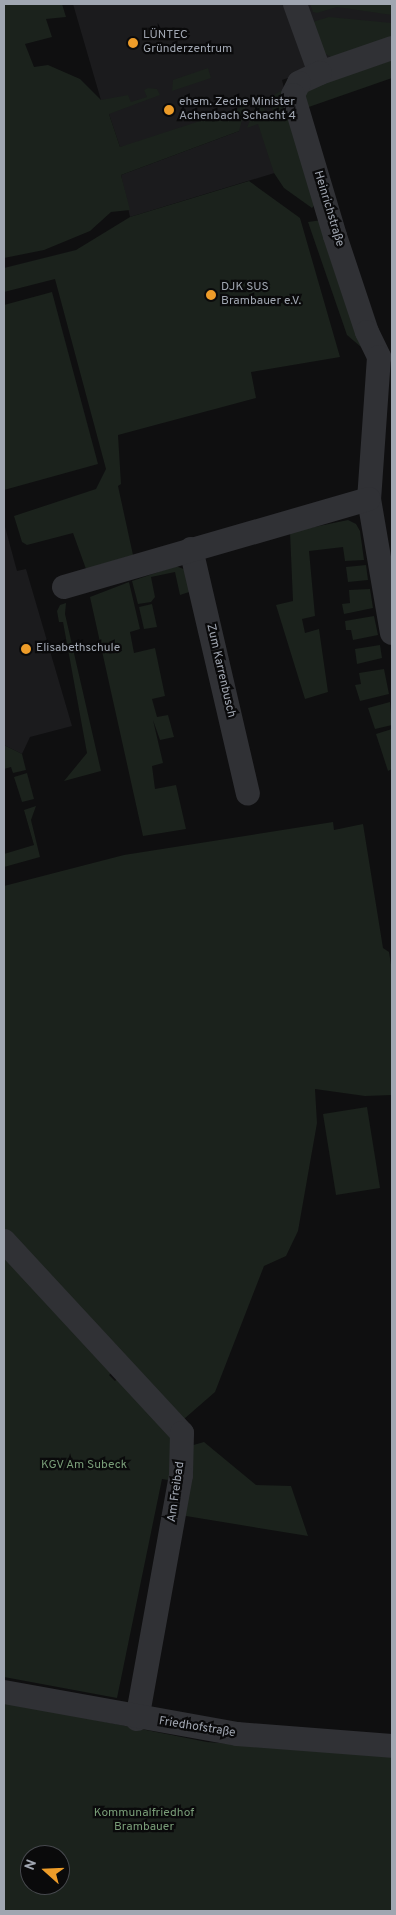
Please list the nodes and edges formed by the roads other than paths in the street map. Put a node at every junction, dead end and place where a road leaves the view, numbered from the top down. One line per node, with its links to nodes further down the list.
1 (295, 4): 3 (street)
2 (392, 48): 3 (street, Heinrichstraße)
3 (320, 73): 4 (street, Heinrichstraße)
4 (386, 355): 5 (street, Heinrichstraße)
5 (370, 499): 6 (street); 8 (street, Heinrichstraße)
6 (192, 549): 7 (street); 9 (street, Zum Karrenbusch)
7 (64, 587)
8 (392, 633)
9 (248, 793)
10 (4, 1241): 12 (street, Am Freibad)
11 (4, 1692): 12 (street, Friedhofstraße)
12 (138, 1719): 13 (street, Friedhofstraße)
13 (392, 1746)

